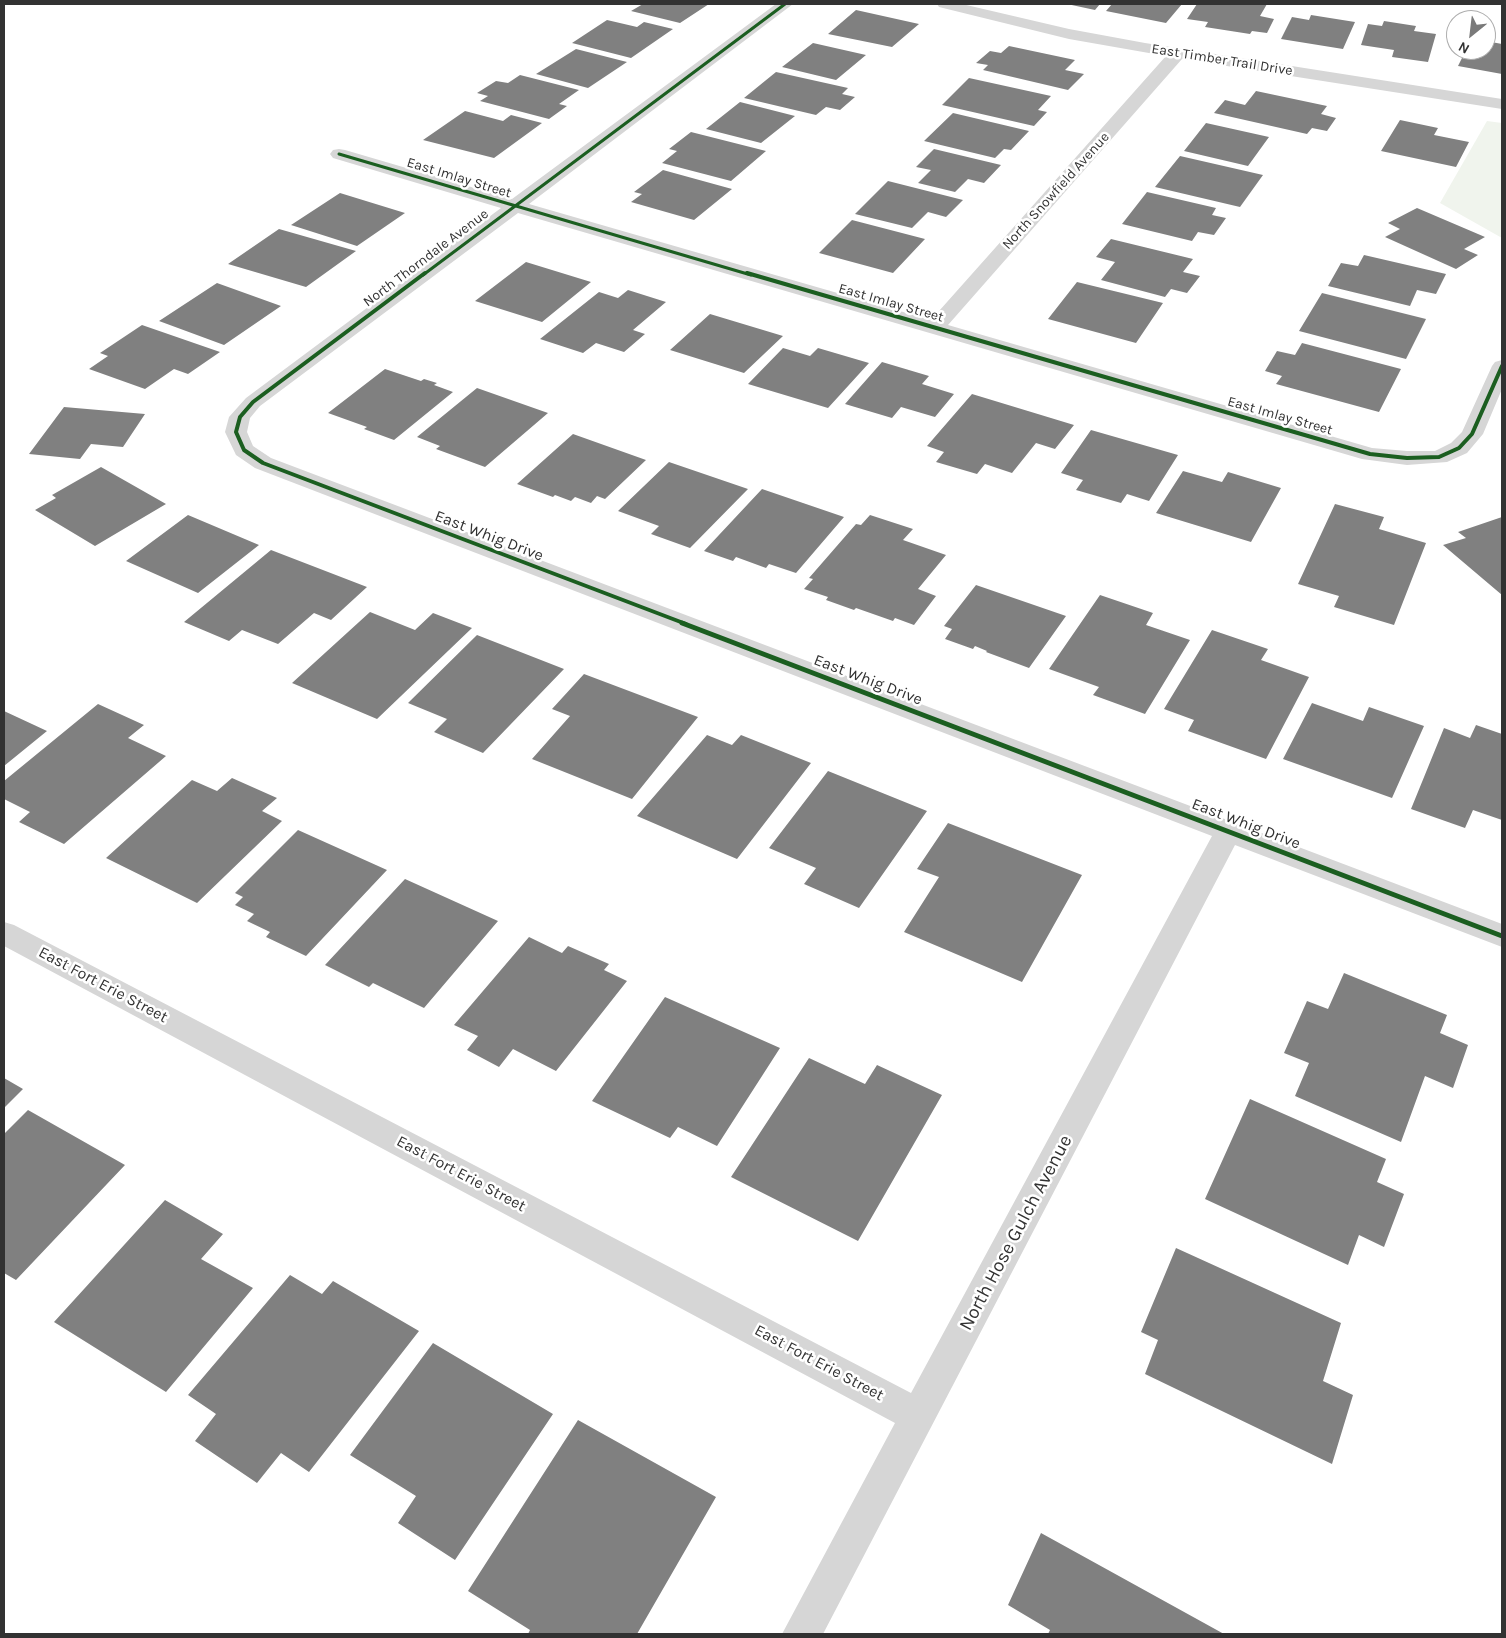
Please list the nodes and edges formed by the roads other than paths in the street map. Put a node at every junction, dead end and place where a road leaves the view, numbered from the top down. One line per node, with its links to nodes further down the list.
1 (785, 4): 6 (street, North Thorndale Avenue)
2 (944, 4): 3 (street, East Timber Trail Drive)
3 (1177, 54): 4 (street, East Timber Trail Drive); 7 (street, North Snowfield Avenue)
4 (1502, 104)
5 (339, 154): 6 (street, East Imlay Street)
6 (514, 206): 7 (street, East Imlay Street); 9 (street, North Thorndale Avenue)
7 (935, 328): 8 (street, East Imlay Street)
8 (1502, 366)
9 (236, 432): 10 (street, East Whig Drive)
10 (1230, 831): 12 (street, East Whig Drive); 13 (street, North Hose Gulch Avenue)
11 (4, 933): 13 (street, East Fort Erie Street)
12 (1502, 936)
13 (918, 1416): 14 (street, North Hose Gulch Avenue)
14 (802, 1634)

